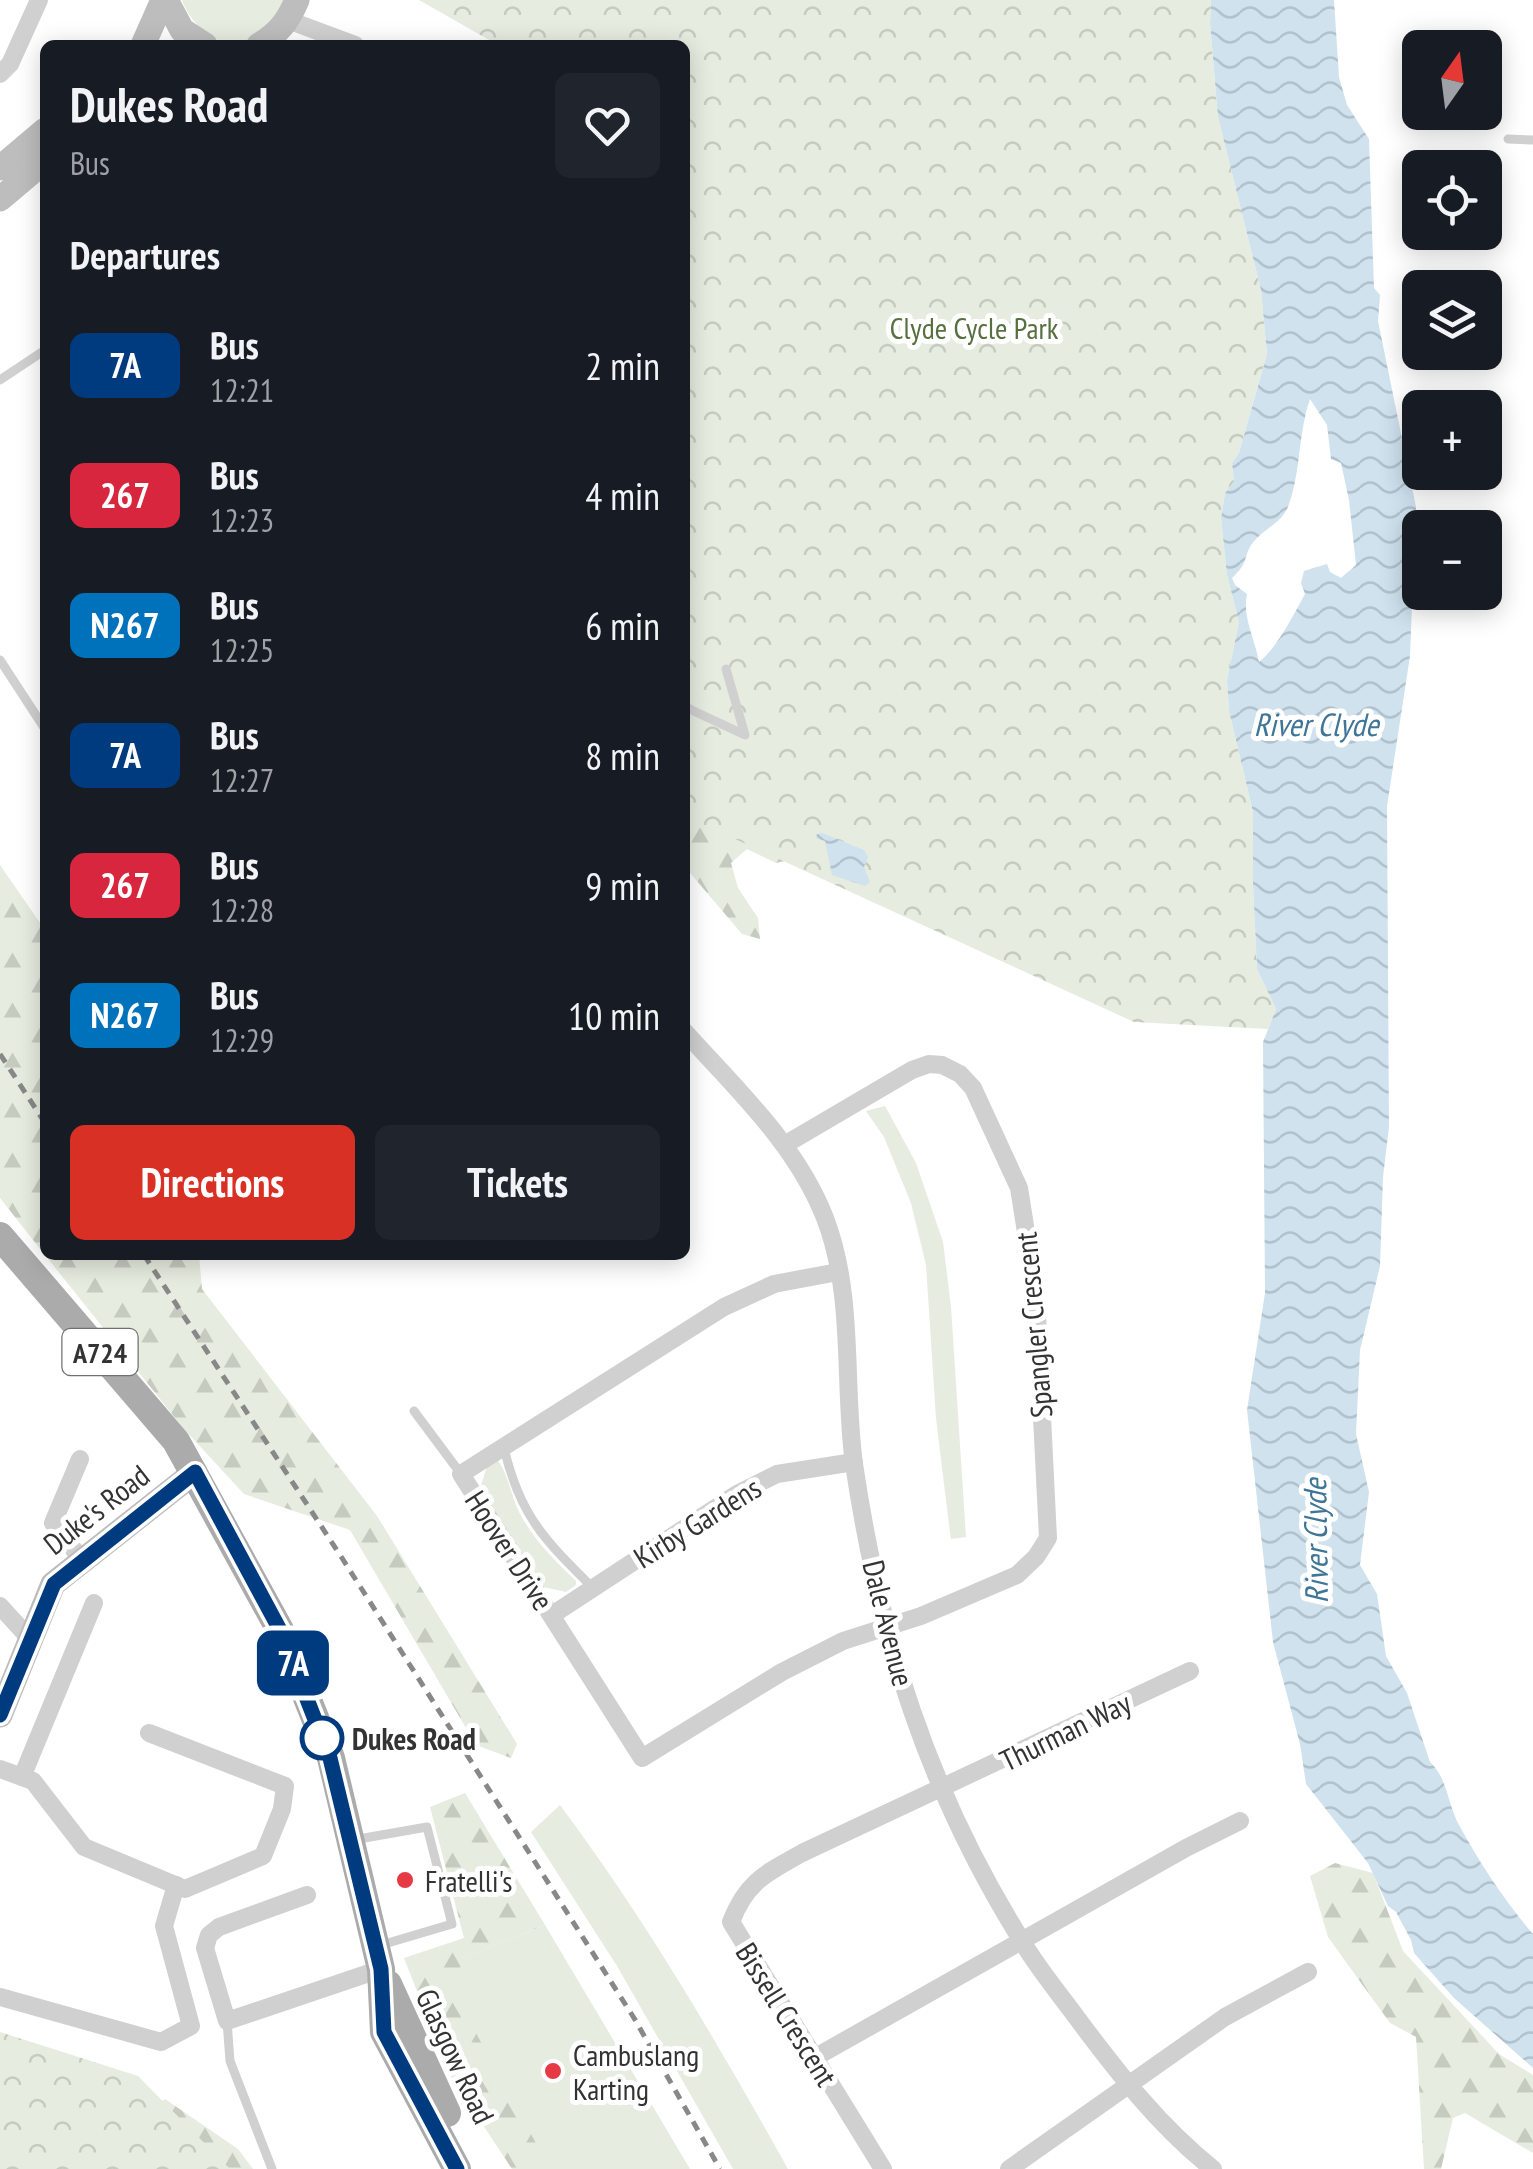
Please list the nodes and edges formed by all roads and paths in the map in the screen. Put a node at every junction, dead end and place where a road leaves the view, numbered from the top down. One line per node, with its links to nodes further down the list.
1 (39, 0): 8 (street)
2 (164, 0): 4 (main road); 5 (main road)
3 (293, 10): 6 (main road); 7 (street)
4 (145, 40)
5 (197, 40)
6 (268, 40)
7 (346, 40)
8 (0, 74)
9 (40, 134): 13 (main road)
10 (1508, 139): 11 (lane)
11 (1533, 140)
12 (40, 165): 14 (main road)
13 (0, 168)
14 (0, 199)
15 (40, 353): 16 (lane)
16 (0, 380)
17 (0, 660): 20 (lane)
18 (726, 669): 19 (lane)
19 (690, 709)
20 (40, 721)
21 (690, 1038): 22 (street, Dale Avenue)
22 (786, 1144): 24 (street, Dale Avenue); 36 (street, Spangler Crescent)
23 (0, 1236): 29 (main road, A724)
24 (838, 1272): 26 (street, Hoover Drive); 28 (street, Dale Avenue)
25 (414, 1411): 30 (lane)
26 (504, 1448): 30 (street, Hoover Drive); 32 (lane)
27 (80, 1460): 31 (street)
28 (854, 1462): 32 (street, Kirby Gardens); 36 (street, Dale Avenue)
29 (195, 1472): 31 (main road, Duke's Road); 45 (main road, Glasgow Road / A724)
30 (461, 1474): 35 (street, Hoover Drive)
31 (82, 1560): 37 (main road, Duke's Road)
32 (592, 1588): 35 (street, Kirby Gardens)
33 (94, 1602): 42 (street)
34 (0, 1606): 37 (street)
35 (552, 1615): 36 (street, Hoover Drive)
36 (884, 1627): 43 (street, Dale Avenue)
37 (30, 1640): 39 (main road, Duke's Road)
38 (1190, 1672): 43 (street, Thurman Way)
39 (0, 1715)
40 (149, 1733): 46 (street)
41 (0, 1769): 42 (street)
42 (22, 1777): 46 (street)
43 (940, 1791): 48 (street, Dale Avenue); 53 (street, Bissell Crescent)
44 (1240, 1821): 48 (street)
45 (350, 1840): 49 (main road, Glasgow Road / A724); 49 (lane)
46 (176, 1886): 51 (street)
47 (307, 1895): 52 (street)
48 (1022, 1942): 53 (street); 54 (street, Dale Avenue)
49 (378, 1958): 52 (street); 56 (main road, Glasgow Road / A724); 57 (main road, Glasgow Road / A724)
50 (1308, 1972): 54 (street)
51 (0, 1997)
52 (227, 2021): 55 (lane)
53 (814, 2058): 58 (street, Bissell Crescent)
54 (1128, 2085): 59 (street); 60 (street, Dale Avenue)
55 (272, 2169)
56 (457, 2169)
57 (475, 2169)
58 (883, 2169)
59 (1010, 2169)
60 (1213, 2169)

